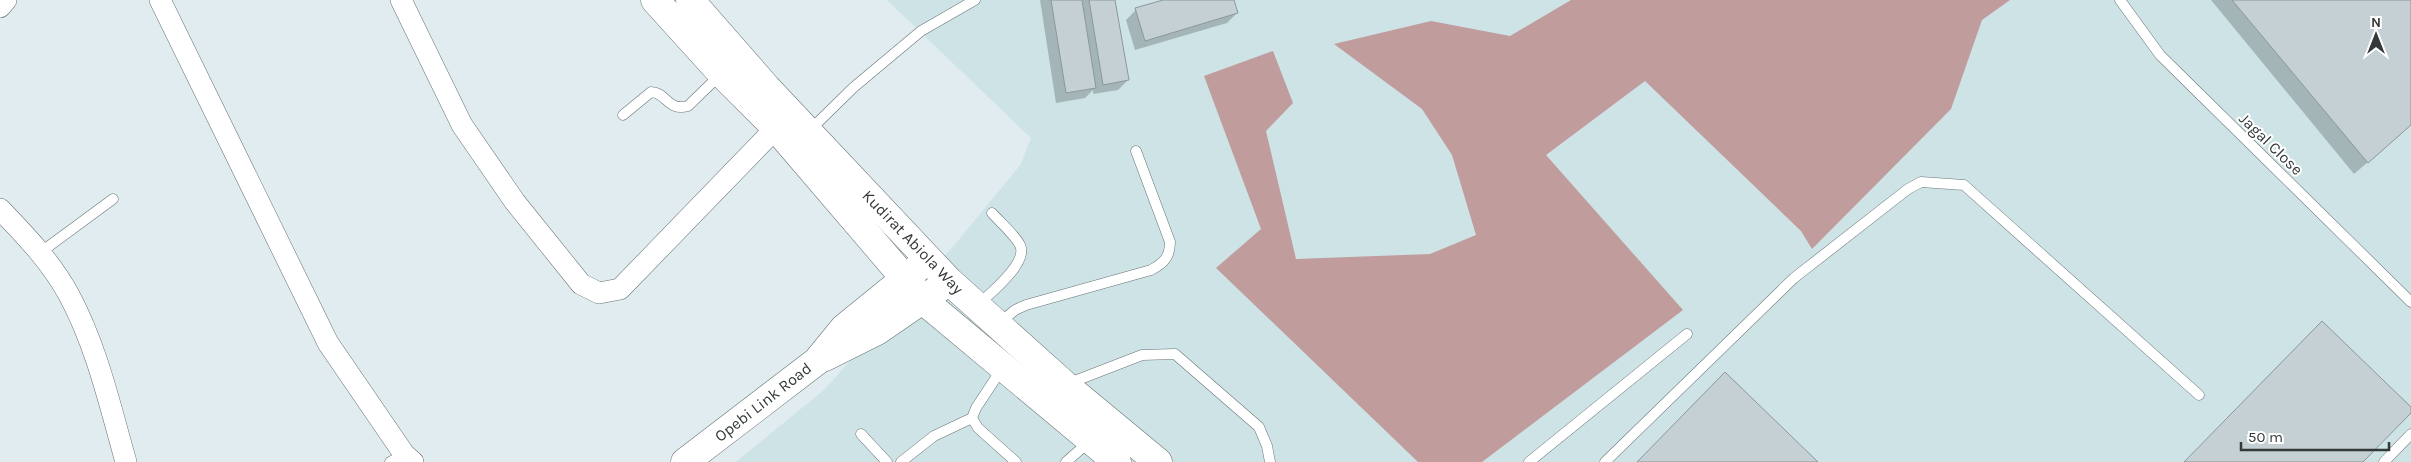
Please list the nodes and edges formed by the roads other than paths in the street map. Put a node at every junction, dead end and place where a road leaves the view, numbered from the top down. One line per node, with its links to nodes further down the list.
1 (6, 0): 8 (street)
2 (160, 0): 34 (street)
3 (400, 0): 11 (street)
4 (655, 0): 9 (main road, Kudirat Abiola Way)
5 (690, 0): 12 (main road, Kudirat Abiola Way)
6 (975, 0): 12 (lane)
7 (2120, 0): 22 (lane, Jagal Close)
8 (0, 7)
9 (722, 74): 10 (lane); 11 (main road, Kudirat Abiola Way)
10 (622, 115)
11 (776, 128): 19 (main road, Kudirat Abiola Way)
12 (808, 131): 18 (main road, Kudirat Abiola Way)
13 (1136, 151): 24 (lane)
14 (113, 199): 17 (lane)
15 (0, 209): 17 (street)
16 (992, 213): 23 (lane)
17 (40, 252): 35 (street)
18 (929, 260): 19 (main road, Opebi Link Road); 20 (main road, Kudirat Abiola Way)
19 (904, 278): 21 (main road, Kudirat Abiola Way); 26 (main road, Opebi Link Road)
20 (949, 281): 21 (main road, Opebi Link Road); 23 (main road, Kudirat Abiola Way)
21 (924, 301): 26 (main road, Opebi Link Road); 27 (main road, Kudirat Abiola Way)
22 (2411, 302)
23 (977, 306): 24 (main road, Kudirat Abiola Way)
24 (998, 324): 28 (main road, Kudirat Abiola Way)
25 (1687, 334): 44 (lane)
26 (817, 360): 36 (main road, Opebi Link Road)
27 (1004, 366): 30 (lane); 33 (main road, Kudirat Abiola Way)
28 (1065, 385): 42 (main road, Kudirat Abiola Way); 43 (lane)
29 (2199, 395): 45 (lane)
30 (972, 418): 38 (lane); 39 (lane)
31 (861, 434): 37 (lane)
32 (2411, 434): 46 (lane)
33 (1091, 440): 40 (lane); 41 (main road, Kudirat Abiola Way)
34 (402, 459)
35 (126, 462)
36 (685, 462)
37 (887, 462)
38 (902, 462)
39 (1016, 462)
40 (1066, 462)
41 (1117, 462)
42 (1158, 462)
43 (1270, 462)
44 (1529, 462)
45 (1605, 462)
46 (2384, 462)

